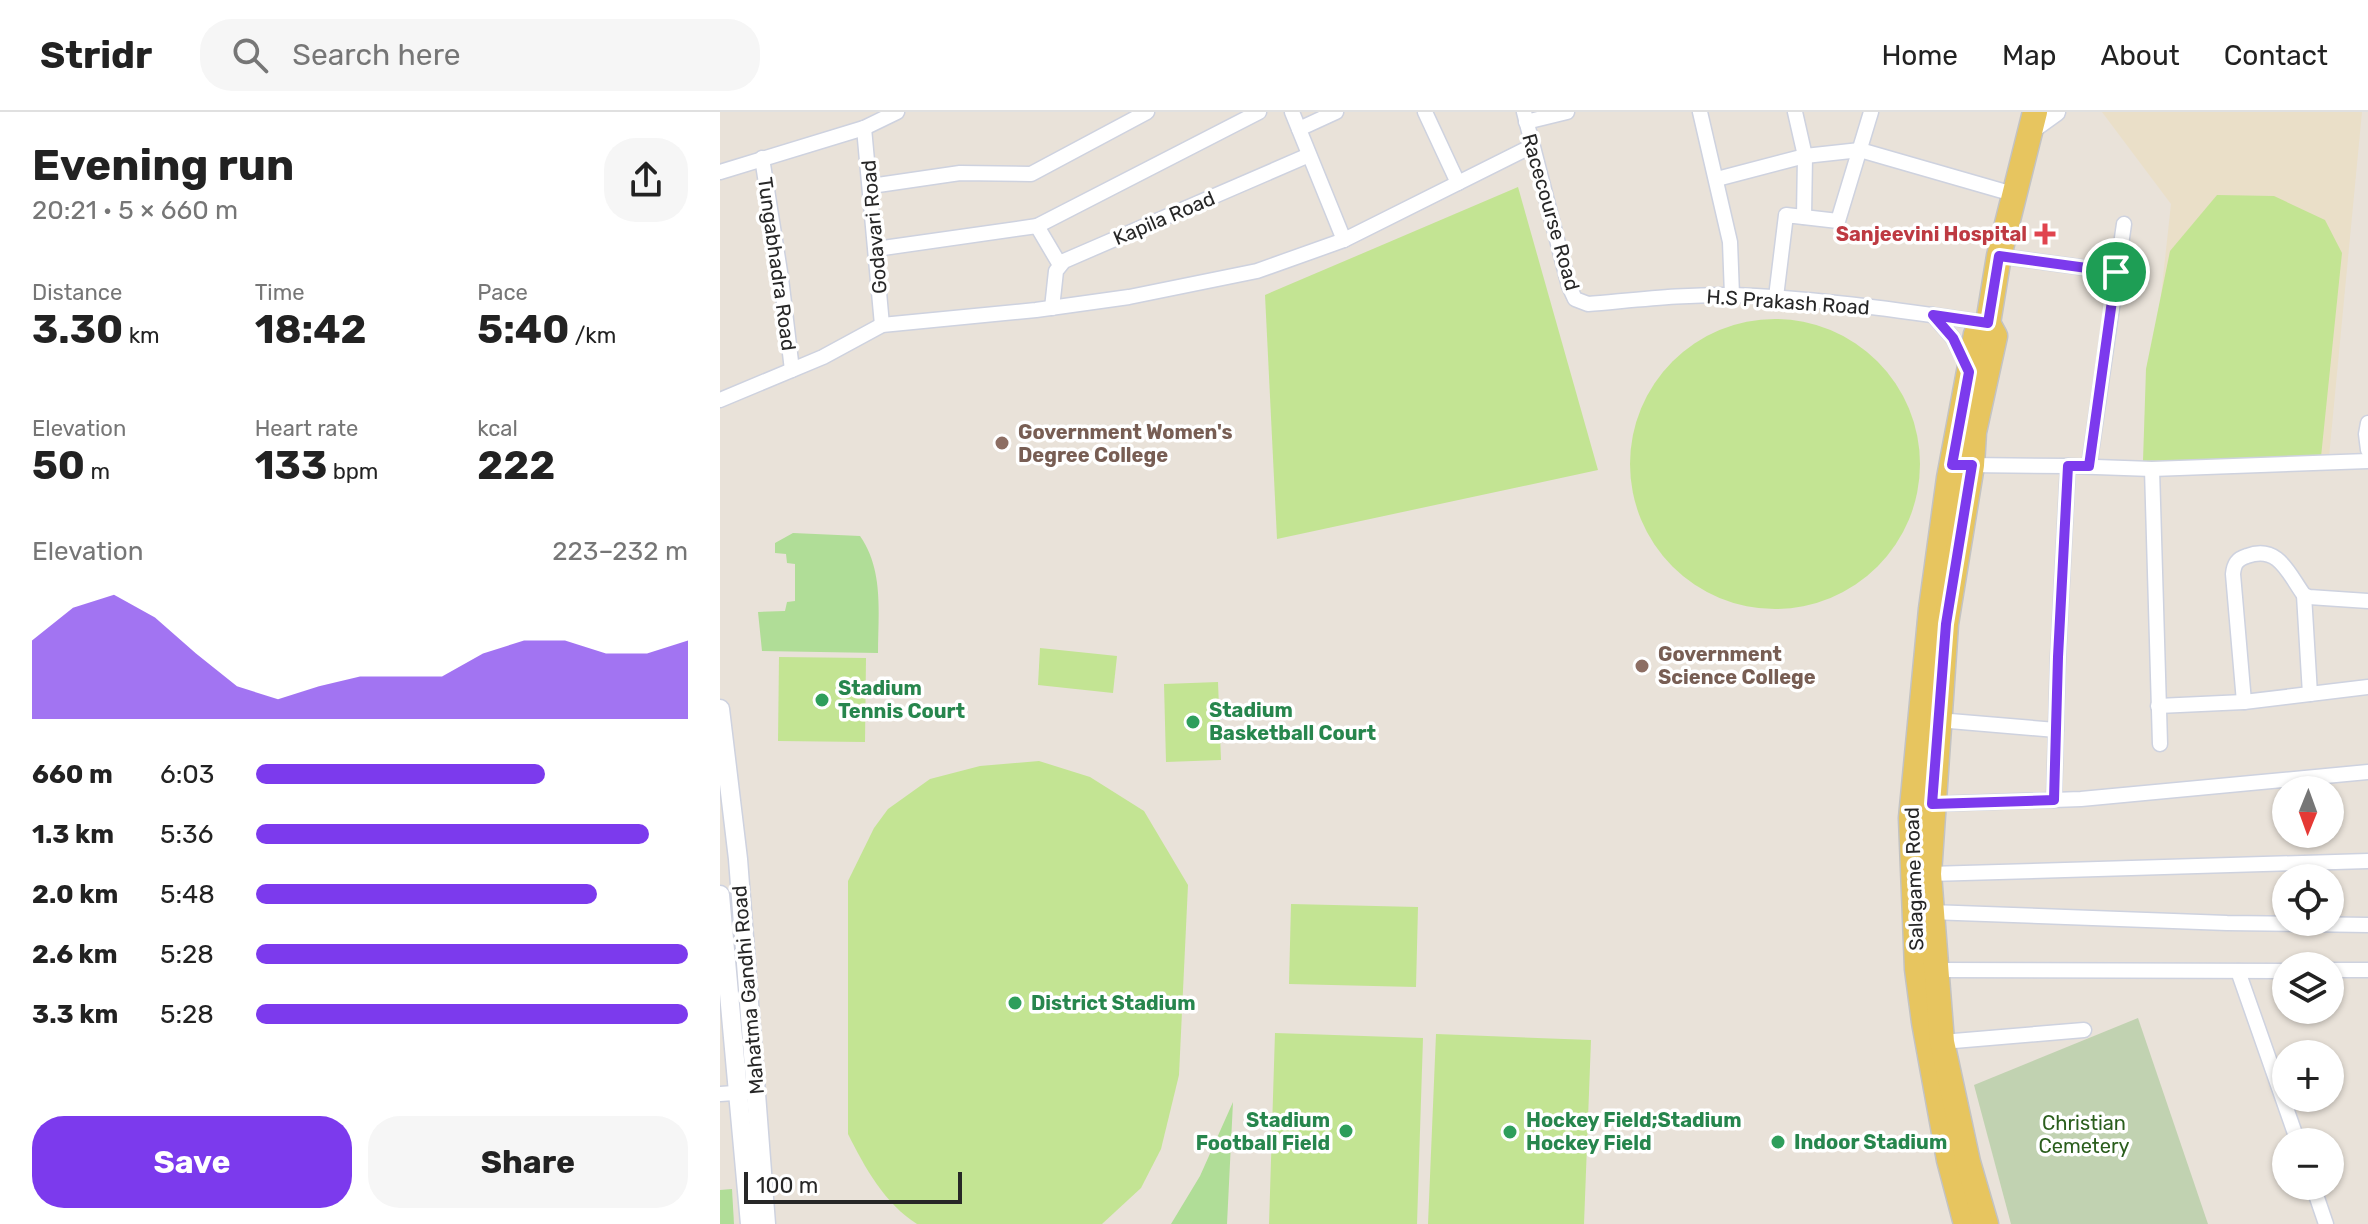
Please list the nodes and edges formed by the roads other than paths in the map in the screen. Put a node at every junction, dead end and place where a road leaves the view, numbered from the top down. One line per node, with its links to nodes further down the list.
1 (897, 112): 14 (street)
2 (1147, 112): 24 (street)
3 (1259, 112): 28 (street)
4 (1292, 112): 15 (street)
5 (1336, 112): 15 (street)
6 (1425, 112): 23 (street)
7 (1567, 112): 13 (street)
8 (1700, 112): 22 (street)
9 (1795, 112): 19 (street)
10 (1871, 112): 17 (street)
11 (2056, 112): 12 (street)
12 (2034, 116): 25 (main road, Salagame Road)
13 (1525, 117): 16 (street, Racecourse Road)
14 (864, 128): 20 (street); 24 (street, Godavari Road)
15 (1299, 129): 18 (street)
16 (1532, 146): 23 (street); 36 (street, Racecourse Road)
17 (1860, 150): 19 (street); 25 (street); 26 (street)
18 (1309, 155): 29 (street); 32 (street, Kapila Road)
19 (1805, 156): 22 (street); 26 (street)
20 (762, 158): 21 (street); 41 (street, Tungabhadra Road)
21 (720, 172)
22 (1717, 179): 34 (street)
23 (1458, 183): 29 (street)
24 (871, 186): 30 (street, Godavari Road)
25 (2013, 194): 31 (main road, Salagame Road)
26 (1804, 217): 35 (street)
27 (2124, 224): 33 (street)
28 (1037, 226): 30 (street); 32 (street)
29 (1344, 240): 37 (street)
30 (876, 249): 40 (street, Godavari Road)
31 (1999, 256): 33 (street); 39 (main road, Salagame Road)
32 (1060, 265): 37 (street)
33 (2116, 272): 49 (street)
34 (1732, 295): 35 (street, H.S Prakash Road); 36 (street, H.S Prakash Road)
35 (1776, 297): 38 (street, H.S Prakash Road)
36 (1588, 304)
37 (1052, 308): 40 (street)
38 (1933, 315): 39 (street, H.S Prakash Road); 42 (street)
39 (1988, 323): 42 (main road, Salagame Road); 47 (main road)
40 (882, 325): 41 (street)
41 (792, 370): 43 (street)
42 (1969, 372): 47 (main road, Salagame Road)
43 (720, 400)
44 (2368, 423): 45 (street)
45 (2368, 450)
46 (2368, 461): 50 (street)
47 (1962, 465): 48 (street); 58 (main road); 82 (main road, Salagame Road)
48 (2068, 466): 49 (street); 59 (street)
49 (2089, 466): 50 (street)
50 (2152, 469): 56 (street)
51 (2304, 595): 52 (street); 54 (street); 55 (street)
52 (2368, 601)
53 (2368, 687): 54 (street)
54 (2310, 694): 55 (street)
55 (2244, 702): 56 (street)
56 (2158, 706): 60 (street)
57 (720, 709): 64 (street, Mahatma Gandhi Road)
58 (1938, 720): 59 (street); 63 (main road)
59 (2056, 730): 62 (street)
60 (2160, 744)
61 (2368, 772): 62 (street)
62 (2054, 800): 63 (street)
63 (1932, 804): 66 (main road)
64 (726, 810): 77 (street, Mahatma Gandhi Road)
65 (2368, 861): 66 (street)
66 (1929, 874): 68 (main road)
67 (721, 906): 77 (street, Mahatma Gandhi Road)
68 (1930, 912): 69 (street); 70 (main road)
69 (2368, 925)
70 (1936, 970): 73 (street); 76 (main road)
71 (2344, 970): 72 (street)
72 (2368, 970)
73 (2238, 971): 74 (street); 78 (street)
74 (2272, 971)
75 (2084, 1030): 76 (street)
76 (1942, 1042): 83 (main road)
77 (739, 1093): 80 (street, Mahatma Gandhi Road); 81 (street, Mahatma Gandhi Road)
78 (2293, 1128)
79 (2318, 1200): 84 (street)
80 (750, 1224)
81 (766, 1224)
82 (1966, 1224)
83 (1986, 1224)
84 (2326, 1224)

